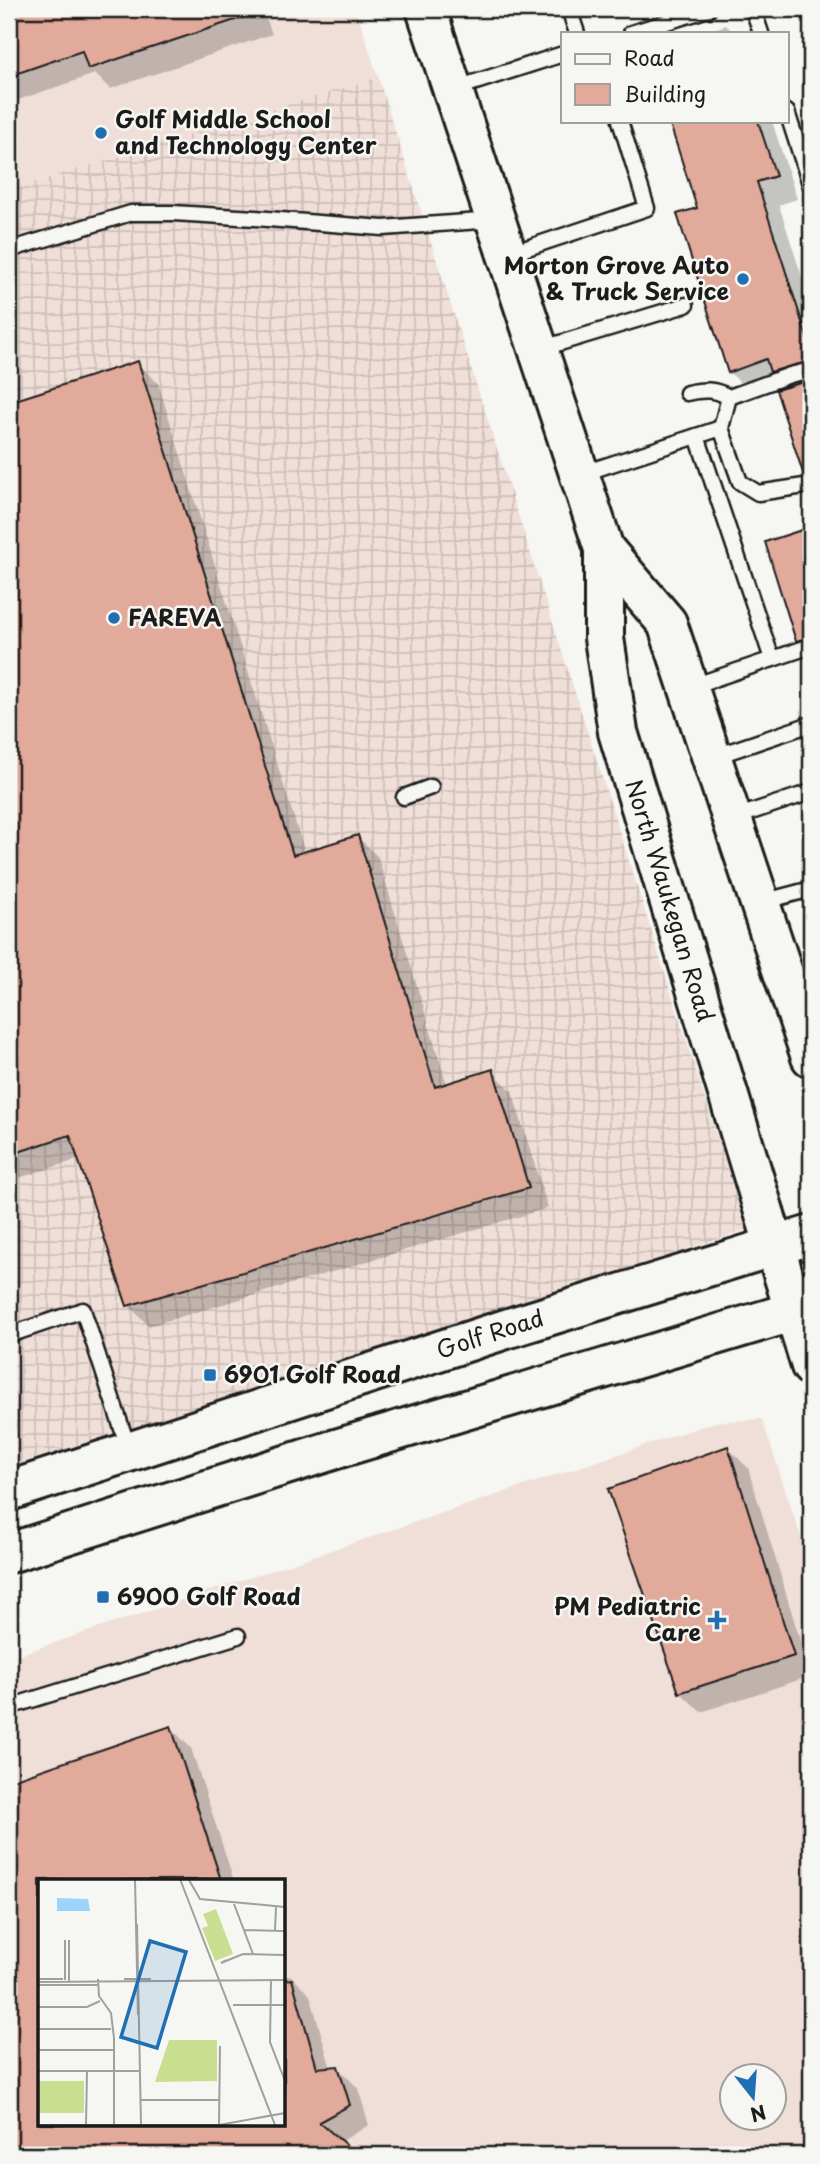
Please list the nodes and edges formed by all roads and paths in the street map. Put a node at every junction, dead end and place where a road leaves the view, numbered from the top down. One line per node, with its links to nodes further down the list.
1 (426, 9): 9 (main road, North Waukegan Road)
2 (569, 9): 5 (lane)
3 (709, 9): 6 (lane)
4 (753, 9): 7 (lane)
5 (577, 32)
6 (634, 32)
7 (761, 32)
8 (561, 55): 9 (lane)
9 (453, 89): 13 (main road, North Waukegan Road)
10 (788, 115): 12 (lane)
11 (620, 122): 13 (lane)
12 (811, 187)
13 (501, 237): 14 (lane); 16 (main road, North Waukegan Road)
14 (9, 250)
15 (686, 305): 16 (lane)
16 (538, 350): 22 (main road, North Waukegan Road)
17 (811, 370): 19 (lane)
18 (688, 393): 19 (lane)
19 (729, 397): 20 (lane)
20 (721, 428): 21 (lane); 23 (lane)
21 (697, 436): 22 (lane); 26 (lane)
22 (580, 475): 24 (main road, North Waukegan Road)
23 (811, 485)
24 (604, 549): 27 (main road, North Waukegan Road); 38 (main road, North Waukegan Road)
25 (811, 646): 26 (lane)
26 (772, 659): 27 (lane)
27 (689, 687): 29 (main road, North Waukegan Road)
28 (811, 724): 29 (lane)
29 (712, 757): 33 (main road, North Waukegan Road)
30 (431, 787): 32 (lane)
31 (811, 792): 33 (lane)
32 (404, 797)
33 (732, 818): 35 (main road, North Waukegan Road)
34 (811, 889): 35 (lane)
35 (760, 903): 36 (main road, North Waukegan Road)
36 (810, 1050)
37 (811, 1235): 38 (main road, Golf Road)
38 (775, 1246): 39 (main road, North Waukegan Road); 42 (main road, Golf Road)
39 (803, 1308): 41 (main road, North Waukegan Road); 44 (main road)
40 (9, 1335): 42 (lane)
41 (811, 1366)
42 (129, 1451): 43 (main road, Golf Road)
43 (9, 1491)
44 (9, 1553)
45 (238, 1636): 46 (lane)
46 (9, 1707)

